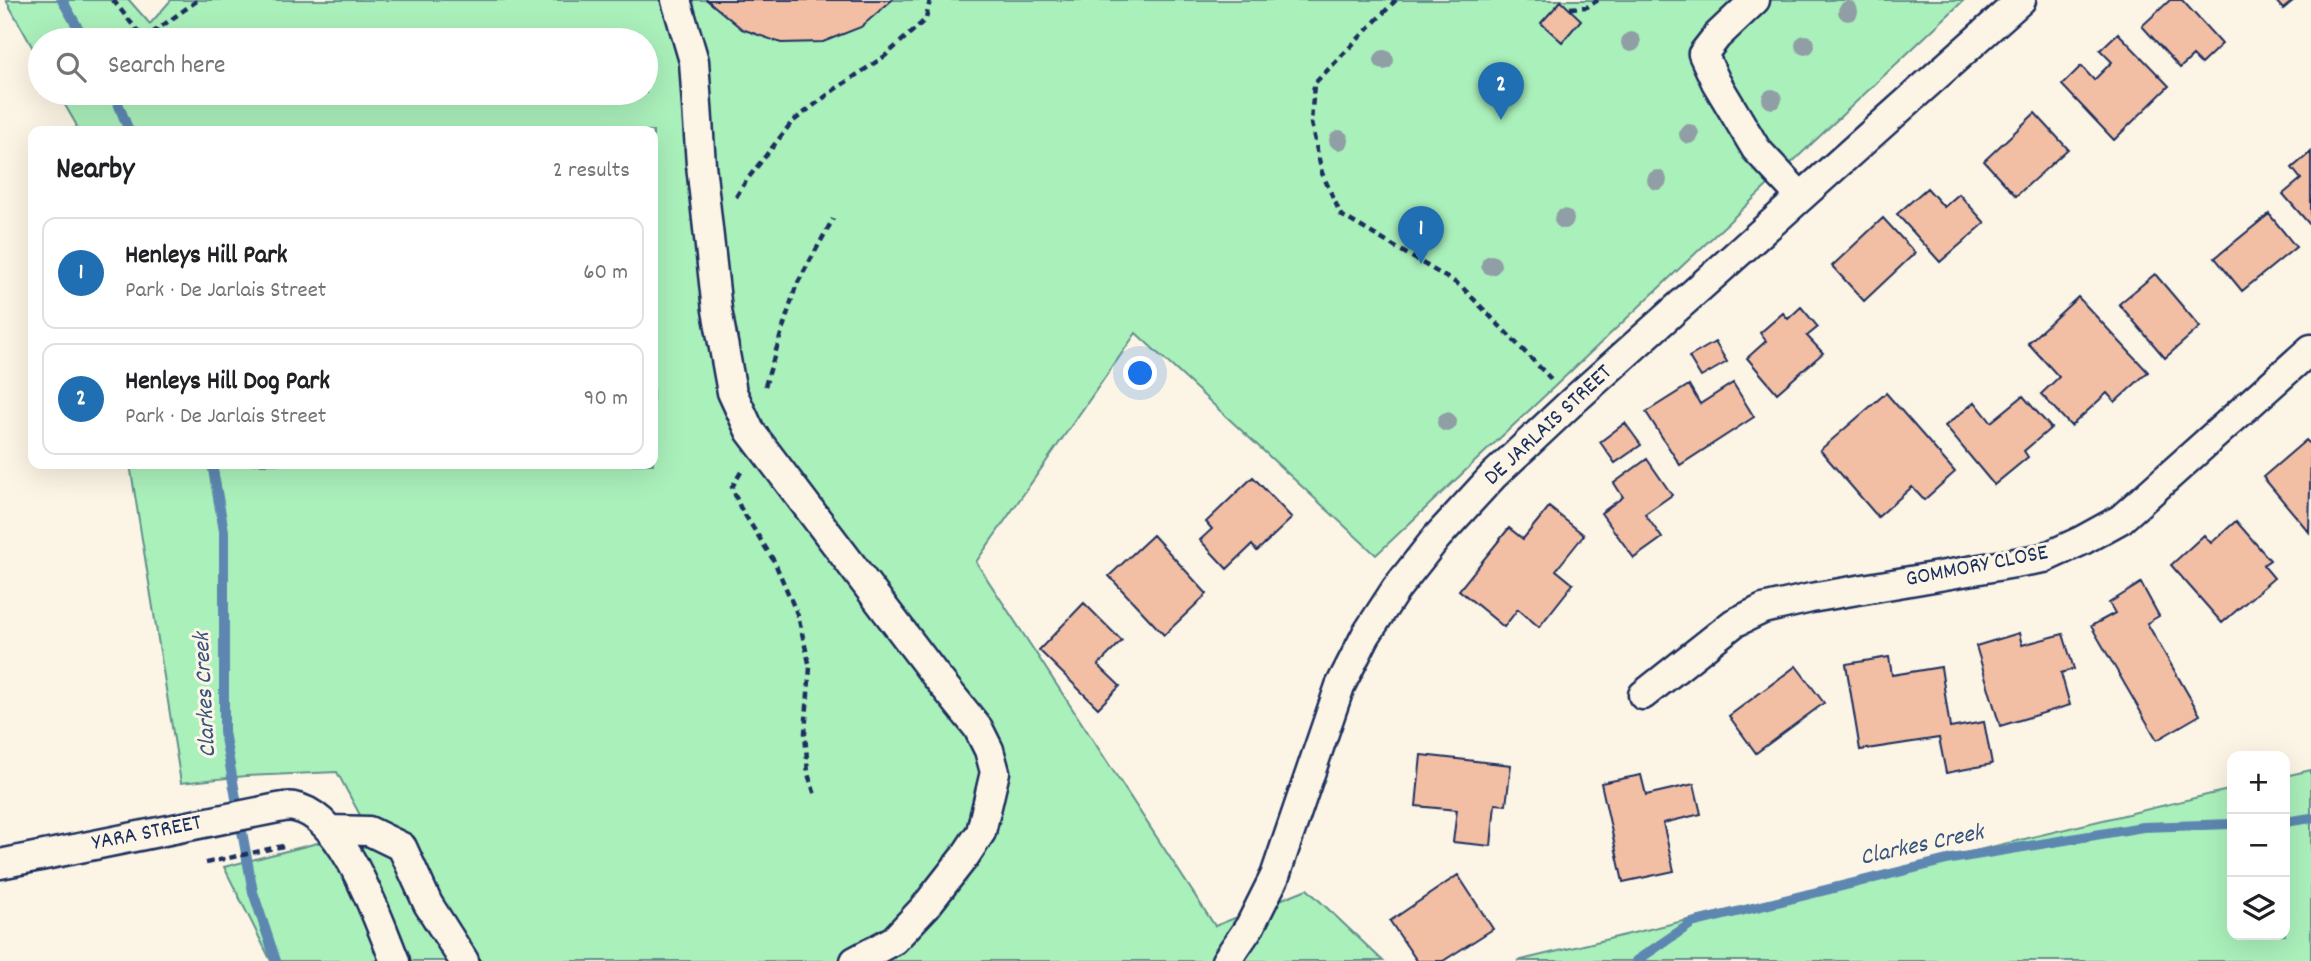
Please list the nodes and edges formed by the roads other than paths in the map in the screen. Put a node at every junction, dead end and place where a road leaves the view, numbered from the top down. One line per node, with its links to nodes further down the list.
1 (676, 0): 11 (street)
2 (1755, 0): 4 (street)
3 (2021, 0): 4 (street, DE JARLAIS STREET)
4 (1801, 197): 12 (street, DE JARLAIS STREET)
5 (2311, 349): 6 (street, GOMMORY CLOSE)
6 (1643, 695)
7 (330, 830): 8 (street, YARA STREET); 9 (street); 10 (street)
8 (0, 864)
9 (395, 961)
10 (464, 961)
11 (855, 961)
12 (1226, 961)

